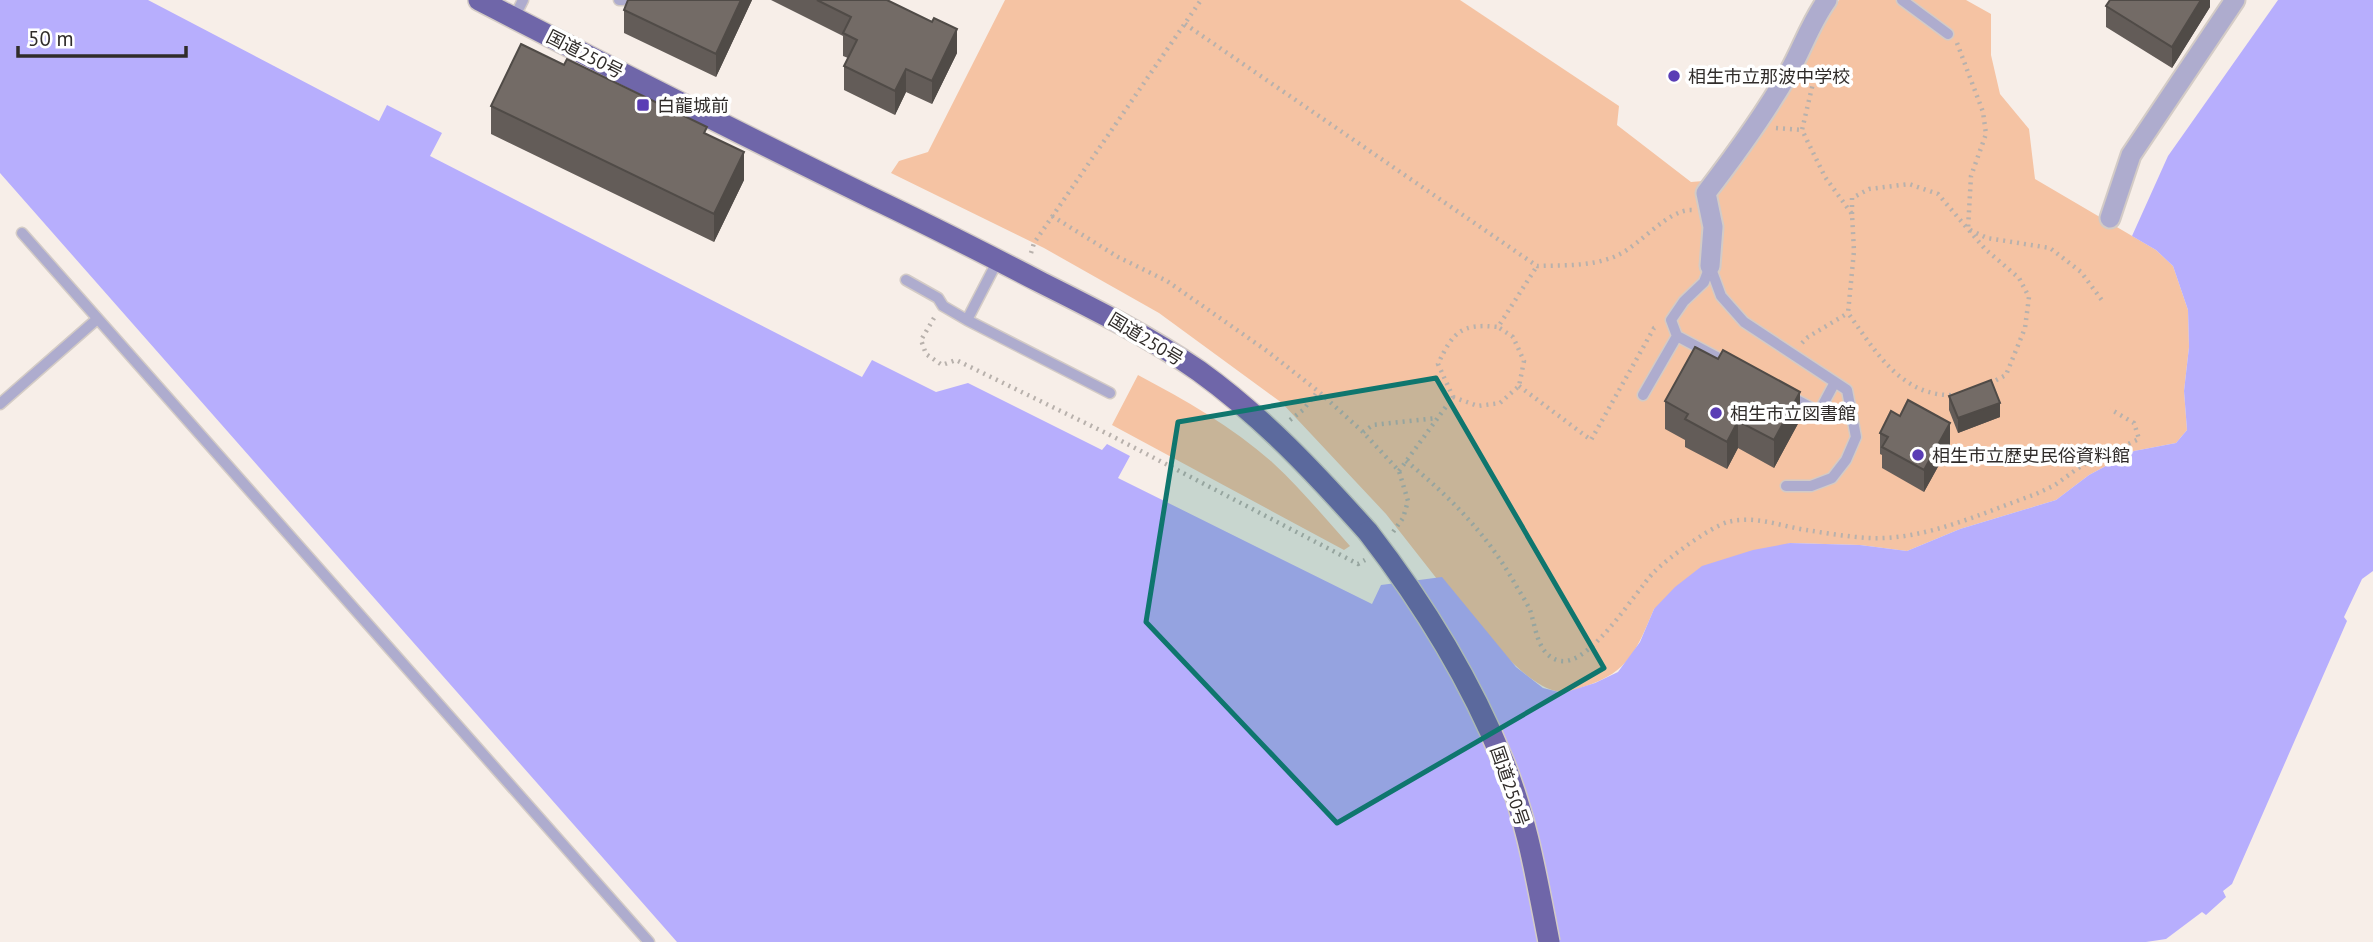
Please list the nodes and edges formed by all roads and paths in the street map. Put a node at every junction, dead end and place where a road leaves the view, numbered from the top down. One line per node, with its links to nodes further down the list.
1 (479, 0): 6 (highway, 国道250号)
2 (1201, 0): 7 (path)
3 (1827, 0): 10 (street)
4 (1902, 0): 8 (lane)
5 (2232, 1): 13 (street)
6 (519, 9): 17 (highway, 国道250号)
7 (1185, 24): 12 (path); 18 (path)
8 (1948, 34): 14 (path)
9 (1819, 56): 11 (path)
10 (1710, 211): 18 (path); 19 (street)
11 (1852, 214): 14 (path); 23 (path)
12 (1052, 216): 16 (path); 34 (path)
13 (2110, 218)
14 (1968, 229): 21 (path); 33 (path)
15 (22, 233): 24 (lane)
16 (1031, 253)
17 (998, 260): 25 (lane); 51 (highway, 国道250号, bridge)
18 (1537, 266): 27 (path)
19 (1710, 266): 26 (lane); 29 (lane)
20 (906, 280): 22 (lane)
21 (2104, 303)
22 (943, 306): 25 (lane); 49 (path)
23 (1848, 313): 29 (path); 38 (path)
24 (96, 320): 40 (lane); 50 (lane)
25 (967, 320): 35 (lane)
26 (1671, 320): 28 (lane); 32 (path)
27 (1497, 327): 32 (path); 39 (path)
28 (1677, 335): 30 (lane); 37 (lane)
29 (1793, 355): 31 (lane)
30 (1736, 368)
31 (1835, 382): 36 (lane); 47 (lane)
32 (1519, 386): 39 (path)
33 (1983, 388)
34 (1318, 391): 43 (path); 44 (path)
35 (1110, 393)
36 (1784, 393)
37 (1643, 395)
38 (1960, 395)
39 (1453, 397): 42 (path)
40 (0, 404)
41 (2110, 409): 45 (path)
42 (1437, 418): 44 (path); 45 (path)
43 (1289, 420)
44 (1363, 432): 46 (path)
45 (1406, 461): 46 (path)
46 (1399, 471): 48 (path)
47 (1786, 486)
48 (1388, 539)
49 (1373, 556)
50 (649, 942)
51 (1549, 942)

